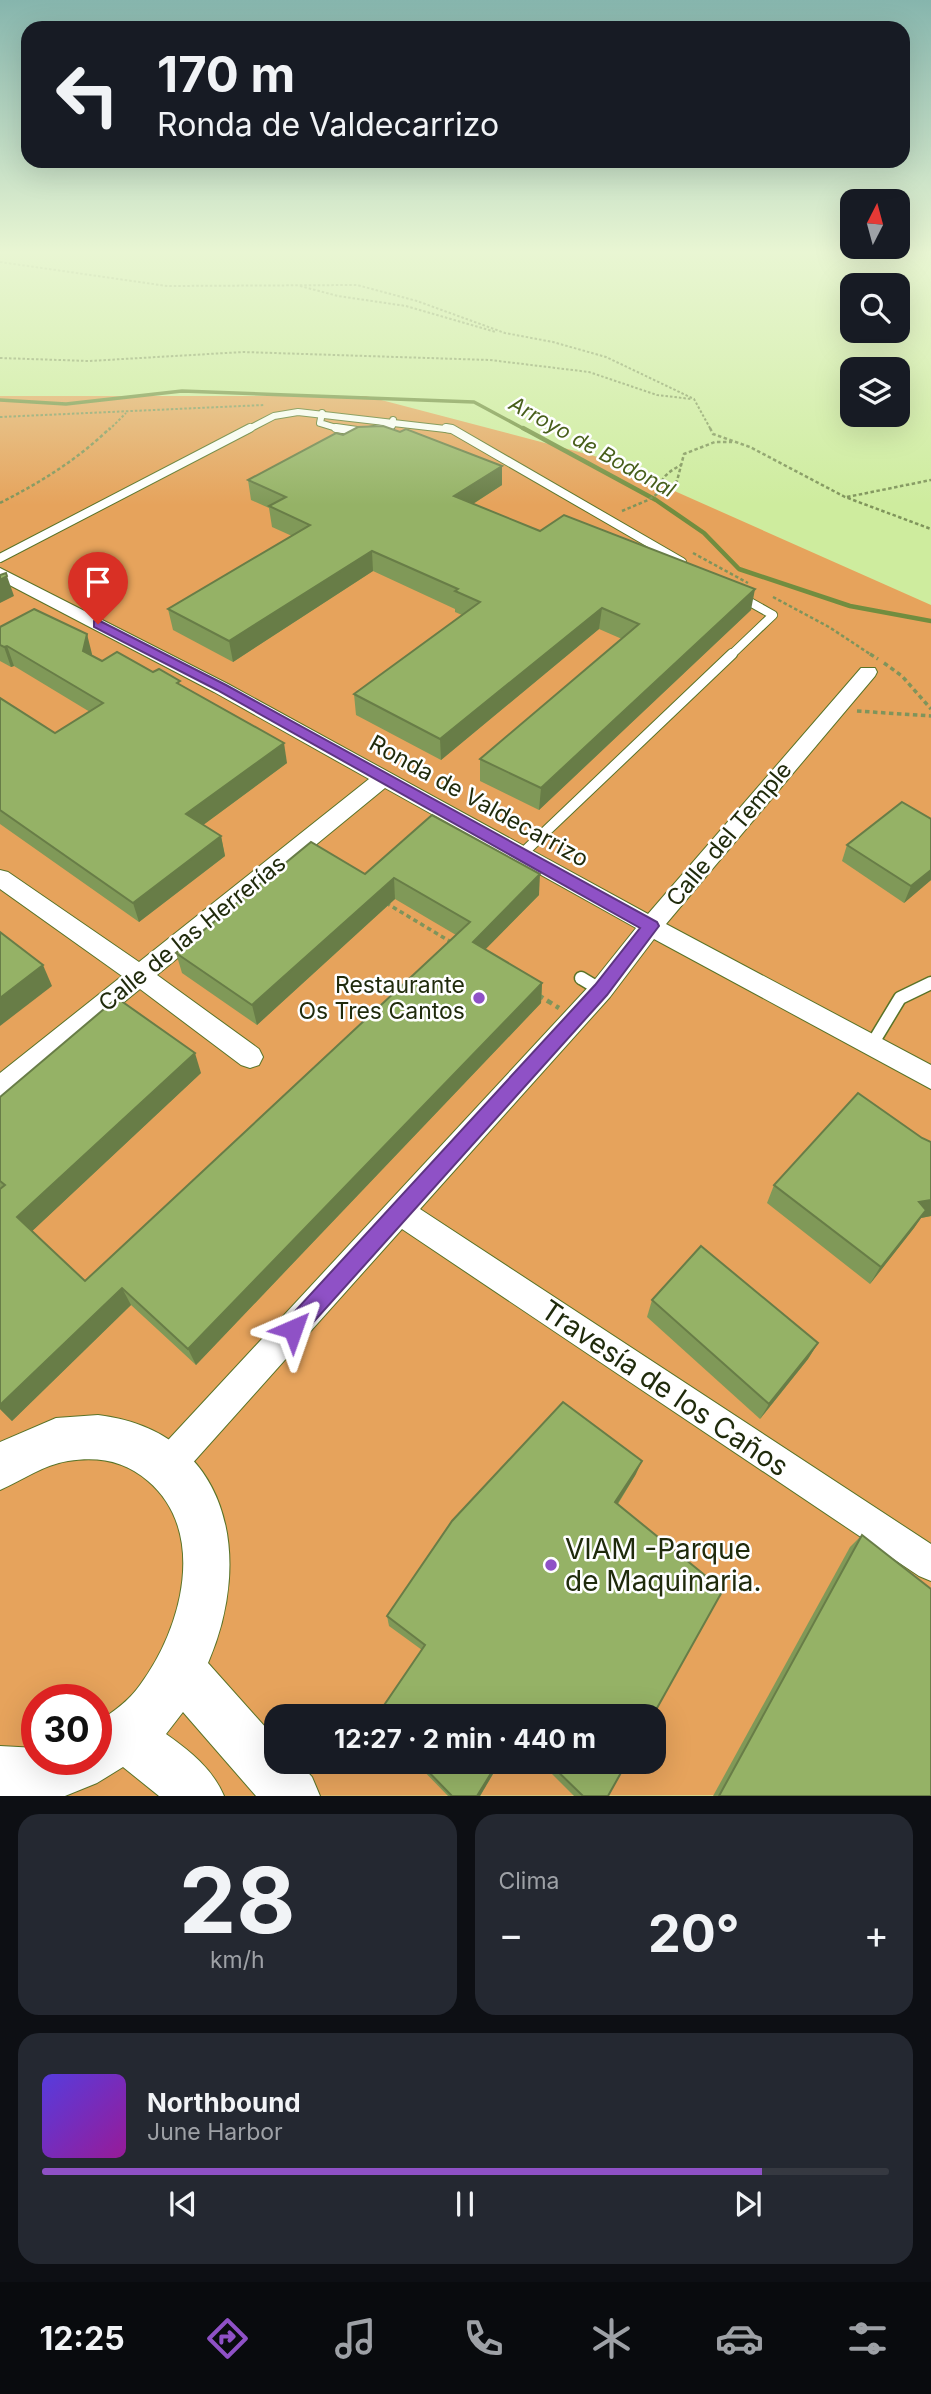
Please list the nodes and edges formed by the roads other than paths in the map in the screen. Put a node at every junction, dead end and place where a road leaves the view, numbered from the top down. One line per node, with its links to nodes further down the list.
1 (322, 413): 2 (lane); 2 (lane); 3 (lane)
2 (393, 420): 4 (lane)
3 (0, 558)
4 (691, 568)
5 (0, 573): 8 (street, Ronda de Valdecarrizo)
6 (738, 595): 9 (lane)
7 (871, 664): 11 (street, Calle del Temple)
8 (384, 778): 9 (street, Ronda de Valdecarrizo); 12 (street, Calle de las Herrerías)
9 (523, 854): 11 (street, Ronda de Valdecarrizo)
10 (0, 877): 12 (street)
11 (651, 926): 14 (street, Ronda de Valdecarrizo); 18 (street, Calle del Temple)
12 (138, 974): 15 (street); 17 (street, Calle de las Herrerías)
13 (931, 983): 14 (lane)
14 (871, 1046): 16 (street, Ronda de Valdecarrizo)
15 (250, 1057)
16 (931, 1078)
17 (0, 1088)
18 (400, 1212): 19 (street, Calle del Temple); 21 (street, Travesía de los Caños)
19 (169, 1464): 20 (street); 22 (street)
20 (0, 1467)
21 (931, 1564)
22 (181, 1670): 23 (street); 28 (street)
23 (112, 1743)
24 (112, 1752): 27 (street)
25 (0, 1773): 26 (street)
26 (30, 1775)
27 (197, 1796)
28 (293, 1796)

